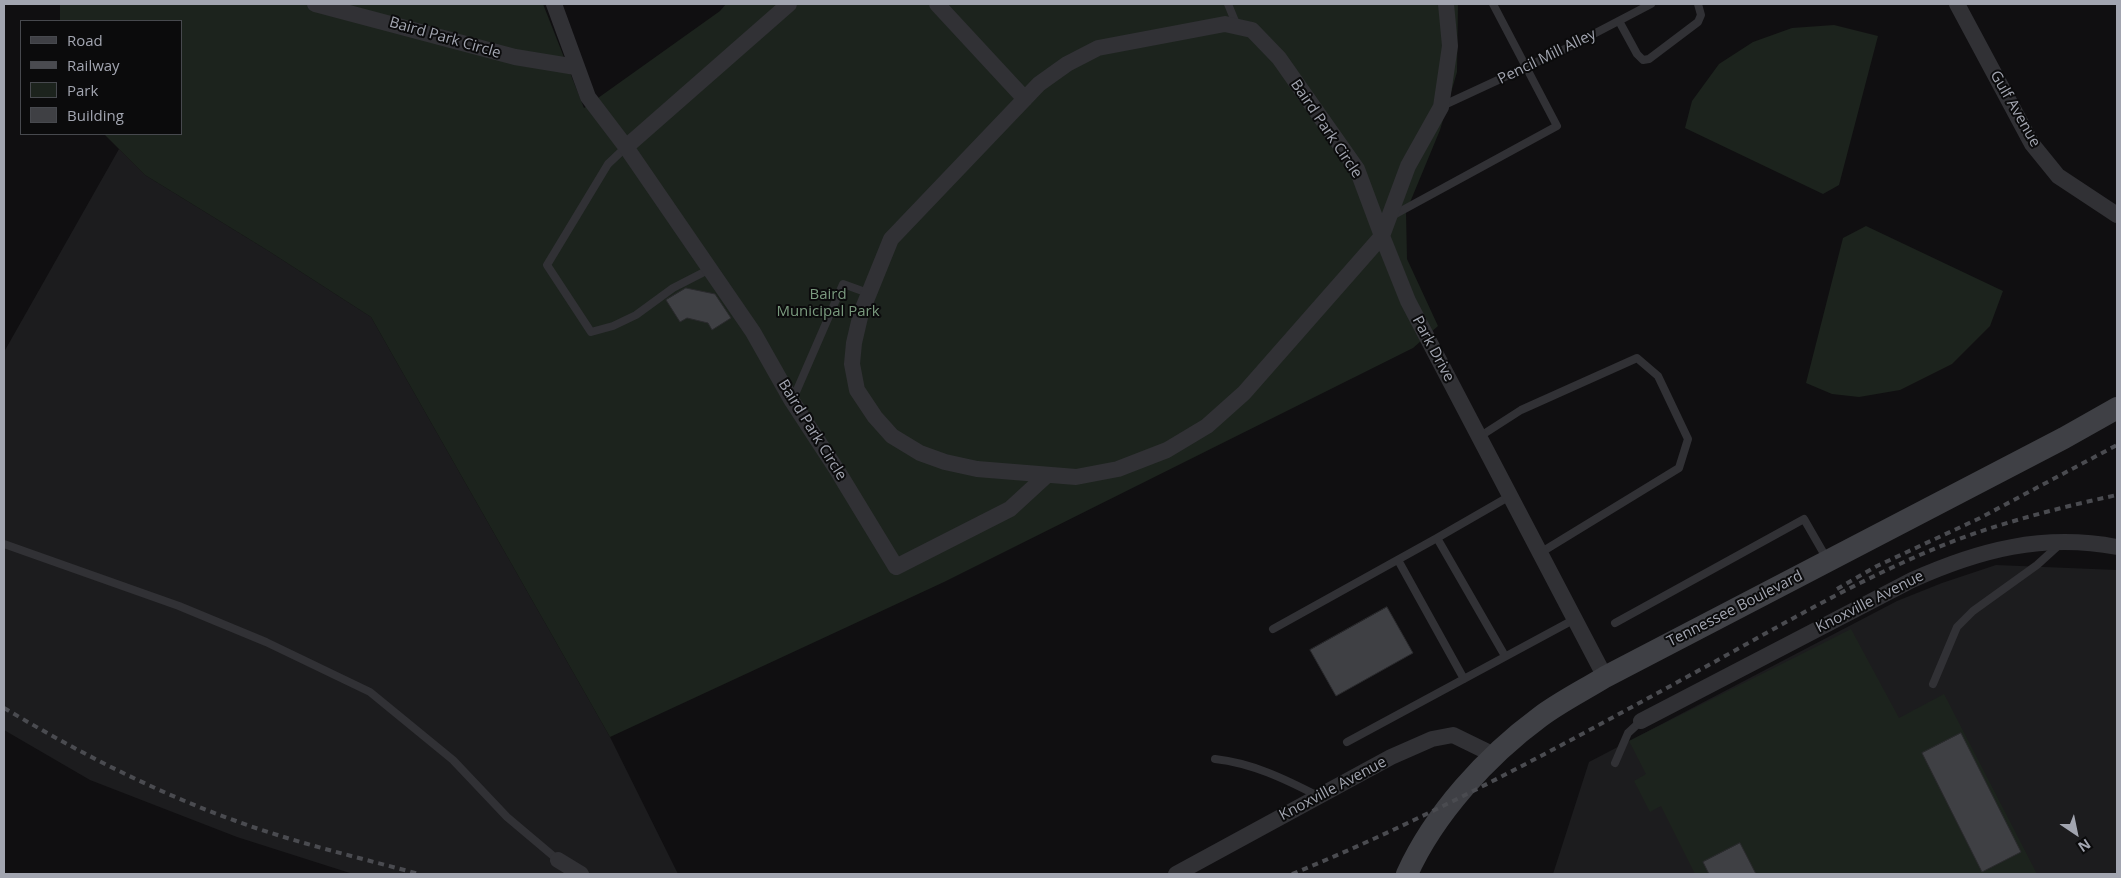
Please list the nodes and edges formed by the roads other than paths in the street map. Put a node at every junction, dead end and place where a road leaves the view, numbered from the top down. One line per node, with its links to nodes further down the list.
1 (315, 4): 13 (street, Baird Park Circle)
2 (554, 4): 13 (street, Baird Park Circle)
3 (789, 4): 17 (street)
4 (937, 4): 15 (street)
5 (1228, 4): 12 (lane)
6 (1446, 4): 16 (street)
7 (1493, 4): 14 (lane)
8 (1651, 4): 11 (lane, Pencil Mill Alley)
9 (1698, 4): 11 (lane)
10 (1957, 4): 18 (street, Gulf Avenue)
11 (1619, 20): 14 (lane, Pencil Mill Alley)
12 (1237, 26): 15 (street, Baird Park Circle); 20 (street, Baird Park Circle)
13 (576, 67): 17 (street, Baird Park Circle)
14 (1527, 67): 16 (lane, Pencil Mill Alley); 19 (lane)
15 (1025, 99): 22 (street, Baird Park Circle)
16 (1441, 107): 19 (street)
17 (626, 147): 21 (street, Baird Park Circle); 21 (lane)
18 (2117, 215)
19 (1388, 218): 20 (street)
20 (1382, 236): 25 (street, Park Drive); 26 (street, Baird Park Circle)
21 (710, 269): 23 (street, Baird Park Circle)
22 (868, 293): 23 (lane); 26 (street, Baird Park Circle)
23 (792, 401): 26 (street, Baird Park Circle)
24 (2117, 408): 34 (street, Tennessee Boulevard)
25 (1479, 438): 27 (street, Park Drive); 32 (lane)
26 (1048, 475)
27 (1510, 496): 28 (lane); 32 (street, Park Drive)
28 (1437, 538): 33 (lane); 38 (lane)
29 (2062, 542): 31 (street, Knoxville Avenue); 41 (lane); 42 (street, Knoxville Avenue)
30 (4, 544): 48 (lane)
31 (2117, 547)
32 (1540, 553): 35 (street, Park Drive)
33 (1398, 560): 37 (lane); 40 (lane)
34 (1828, 560): 36 (lane); 39 (street, Tennessee Boulevard)
35 (1574, 619): 38 (lane); 39 (street, Park Drive)
36 (1615, 623)
37 (1273, 629)
38 (1506, 656): 40 (lane)
39 (1605, 676): 44 (street, Tennessee Boulevard)
40 (1464, 679): 43 (lane)
41 (1933, 684)
42 (1641, 721): 46 (lane)
43 (1347, 742)
44 (1494, 755): 47 (street, Knoxville Avenue); 51 (street, Tennessee Boulevard)
45 (1215, 759): 47 (lane)
46 (1615, 763)
47 (1319, 796): 50 (street, Knoxville Avenue)
48 (558, 860): 49 (street)
49 (582, 874)
50 (1176, 874)
51 (1407, 874)

